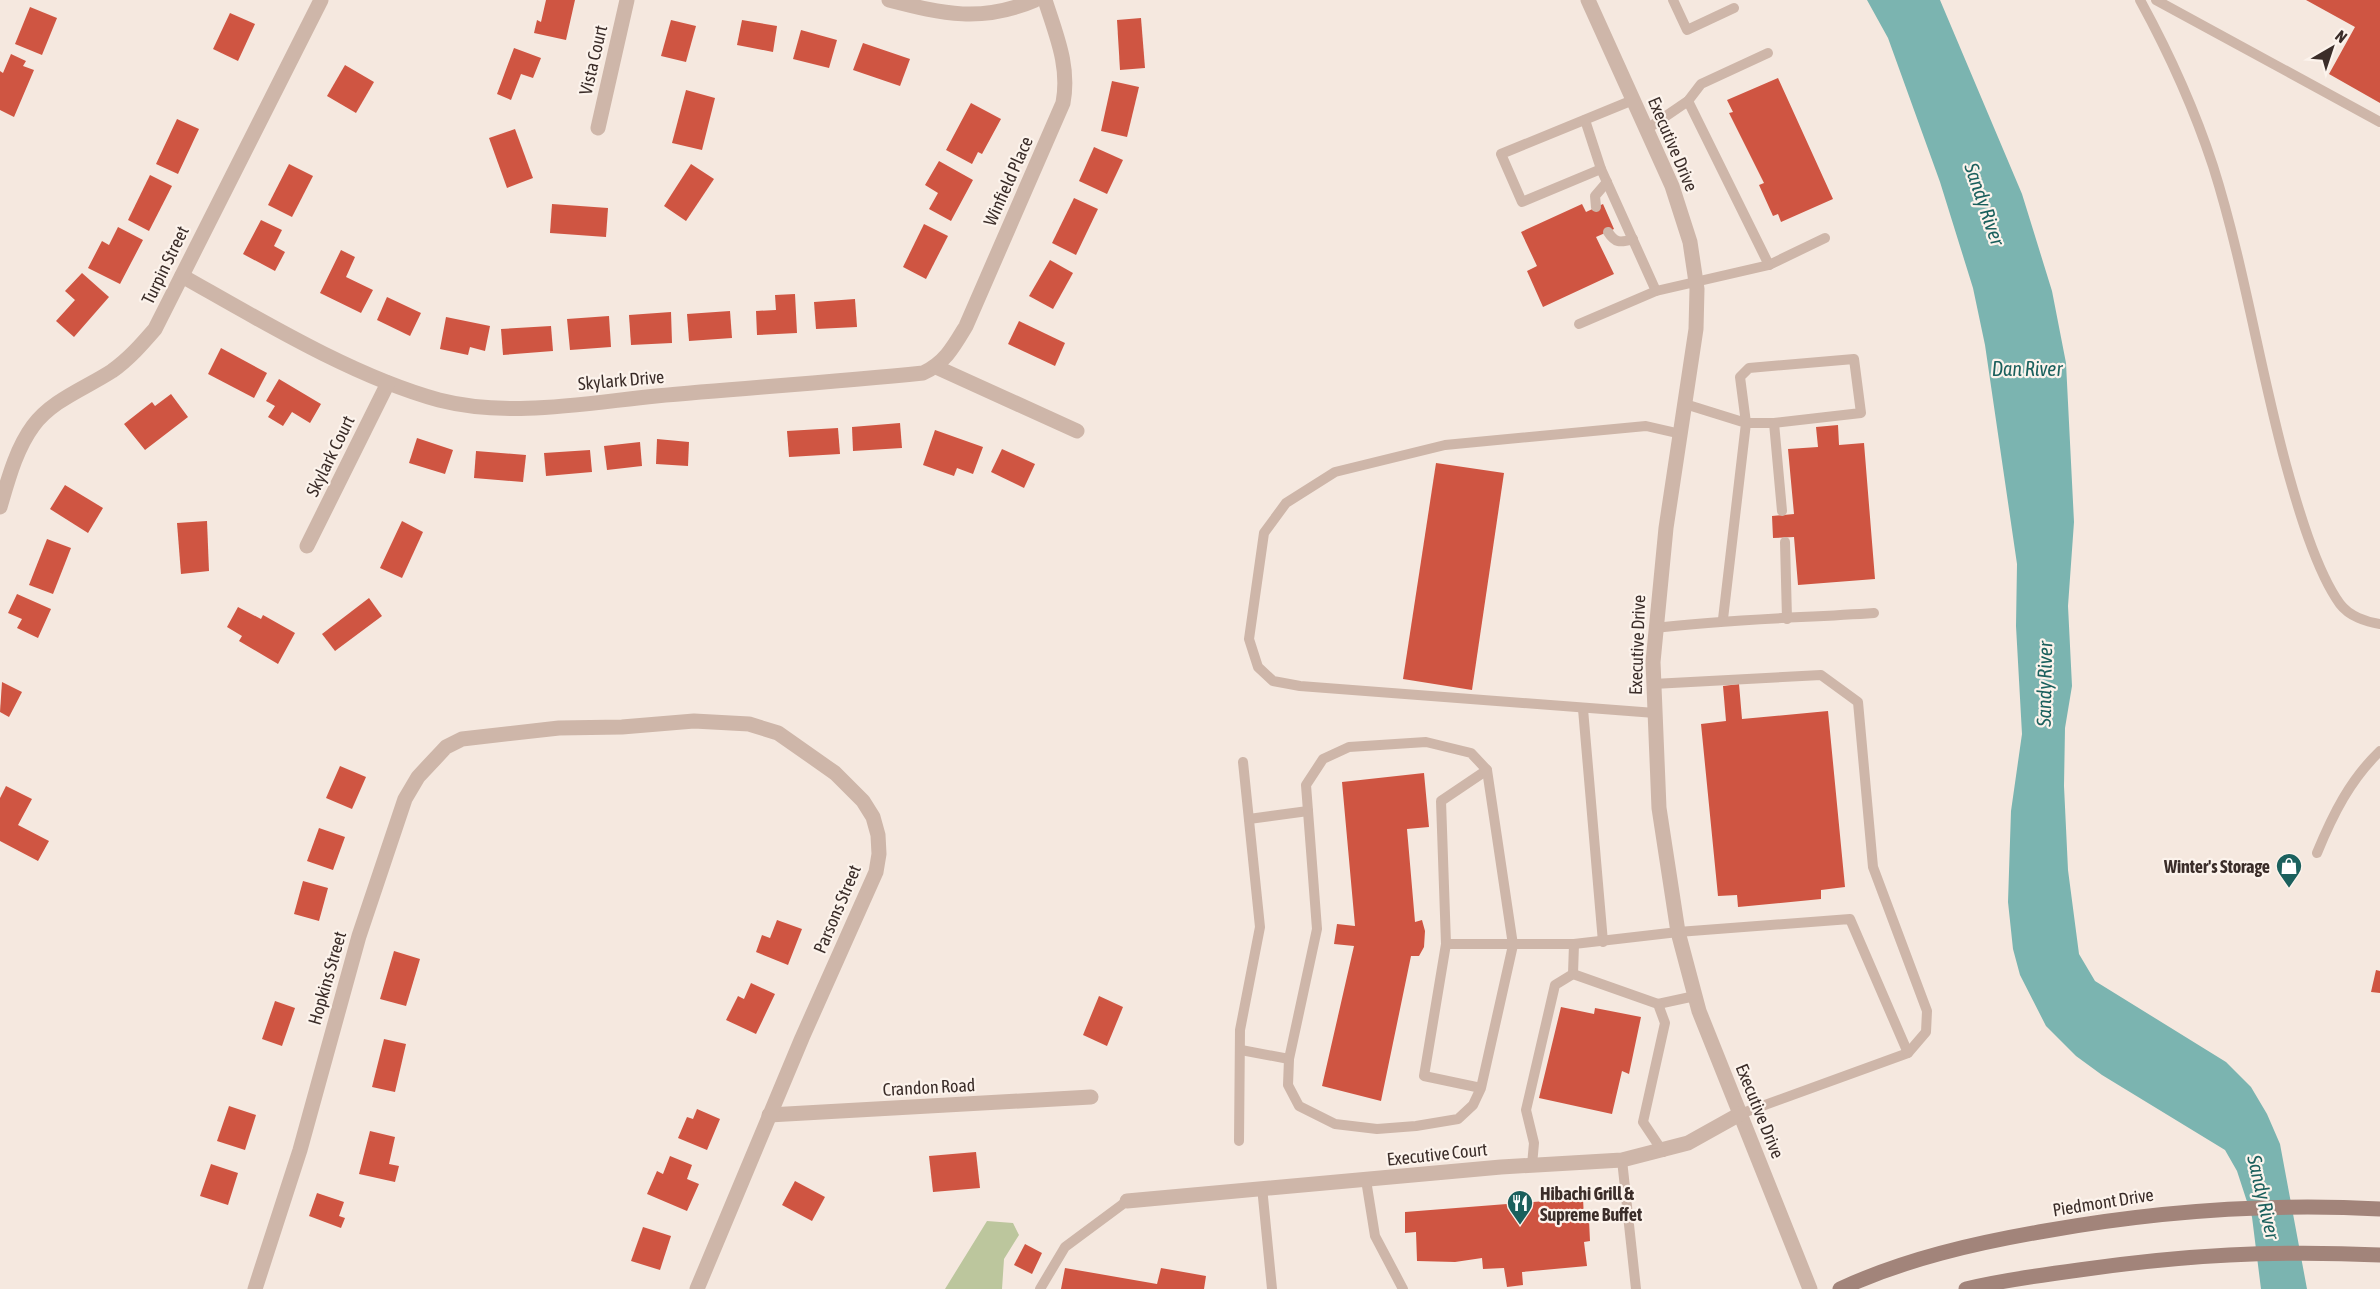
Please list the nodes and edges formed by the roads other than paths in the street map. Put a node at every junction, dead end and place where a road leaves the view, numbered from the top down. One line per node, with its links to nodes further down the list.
1 (321, 0): 25 (street, Turpin Street)
2 (627, 0): 16 (street, Vista Court)
3 (889, 0): 4 (street)
4 (1035, 0)
5 (1045, 0): 29 (street, Winfield Place)
6 (1588, 0): 12 (street, Executive Drive)
7 (1673, 0): 10 (lane)
8 (2140, 0): 43 (lane)
9 (2156, 0): 15 (lane)
10 (1734, 8)
11 (1768, 53): 13 (lane)
12 (1633, 100): 14 (lane); 17 (street, Executive Drive)
13 (1689, 101): 17 (lane); 24 (lane)
14 (1585, 120): 18 (lane); 18 (lane)
15 (2380, 122)
16 (598, 128)
17 (1647, 129): 26 (street, Executive Drive)
18 (1601, 169): 19 (lane)
19 (1607, 182): 20 (lane); 23 (lane)
20 (1596, 207)
21 (1608, 231): 23 (lane)
22 (1825, 238): 24 (lane)
23 (1633, 239): 27 (lane)
24 (1769, 265): 26 (lane)
25 (182, 276): 30 (street, Skylark Drive); 36 (street, Turpin Street)
26 (1696, 283): 27 (lane); 31 (street, Executive Drive)
27 (1656, 291): 28 (lane)
28 (1579, 324)
29 (936, 367): 30 (street, Skylark Drive); 34 (street)
30 (388, 382): 39 (street, Skylark Court)
31 (1685, 404): 32 (lane); 35 (street, Executive Drive)
32 (1746, 423): 33 (lane); 33 (lane); 41 (lane)
33 (1774, 423): 37 (lane)
34 (1077, 431)
35 (1681, 434): 44 (street, Executive Drive); 46 (lane)
36 (0, 507)
37 (1782, 511)
38 (1785, 542): 42 (lane)
39 (307, 546)
40 (1874, 613): 42 (lane)
41 (1723, 619): 42 (lane); 44 (lane)
42 (1787, 619)
43 (2380, 624)
44 (1655, 628): 45 (street, Executive Drive)
45 (1653, 684): 47 (street, Executive Drive); 64 (lane)
46 (1583, 708): 47 (lane); 56 (lane)
47 (1655, 713): 55 (street, Executive Drive)
48 (502, 734): 69 (street, Parsons Street); 79 (street, Hopkins Street)
49 (2380, 751): 54 (lane)
50 (1243, 762): 53 (lane)
51 (1487, 770): 52 (lane); 57 (lane); 59 (lane)
52 (1308, 811): 53 (lane); 65 (lane)
53 (1249, 819): 63 (lane)
54 (2317, 853)
55 (1678, 932): 56 (lane); 61 (street, Executive Drive); 64 (lane)
56 (1603, 942): 58 (lane)
57 (1446, 944): 59 (lane); 66 (lane)
58 (1574, 944): 59 (lane); 60 (lane)
59 (1513, 945): 66 (lane)
60 (1573, 974): 62 (lane); 73 (lane)
61 (1695, 996): 62 (lane); 68 (street, Executive Drive)
62 (1658, 1004): 71 (lane)
63 (1241, 1050): 65 (lane); 70 (lane)
64 (1908, 1053): 68 (lane)
65 (1289, 1059): 66 (lane)
66 (1480, 1088)
67 (1091, 1097): 69 (street, Crandon Road)
68 (1740, 1114): 71 (street, Executive Court); 85 (street, Executive Drive)
69 (769, 1115): 80 (street, Parsons Street)
70 (1239, 1141)
71 (1663, 1152): 72 (street, Executive Court)
72 (1622, 1160): 73 (street, Executive Court); 84 (lane)
73 (1532, 1165): 74 (street, Executive Court)
74 (1366, 1180): 75 (street, Executive Court); 83 (lane)
75 (1262, 1187): 76 (street, Executive Court); 82 (lane)
76 (1127, 1201): 81 (lane)
77 (2378, 1209): 86 (main road, Piedmont Drive)
78 (2380, 1255): 87 (main road)
79 (255, 1289)
80 (697, 1289)
81 (1040, 1289)
82 (1272, 1289)
83 (1403, 1289)
84 (1636, 1289)
85 (1810, 1289)
86 (1840, 1289)
87 (1966, 1289)

